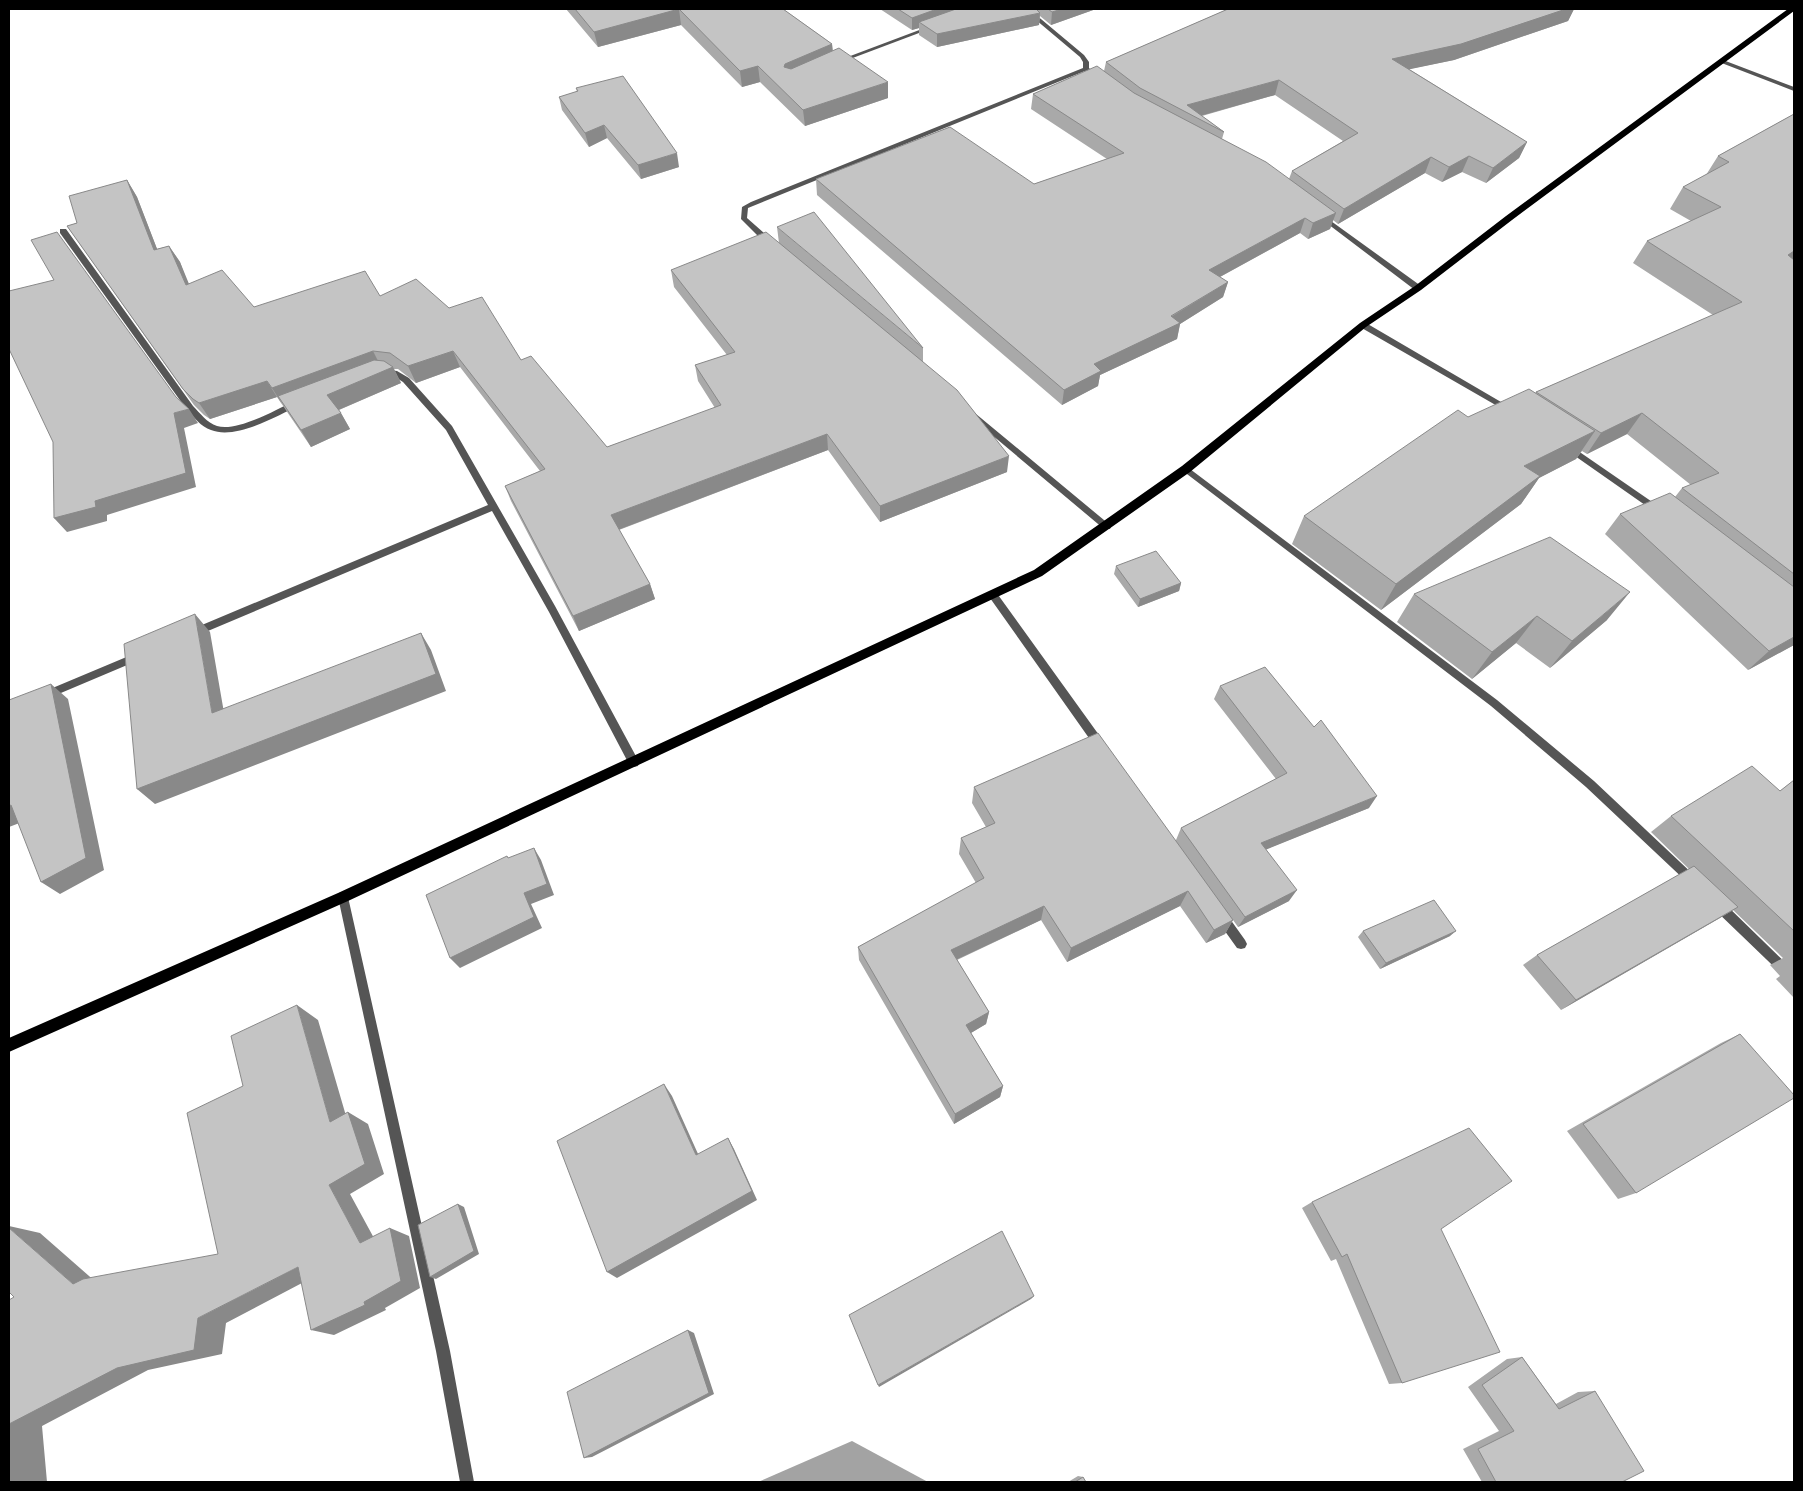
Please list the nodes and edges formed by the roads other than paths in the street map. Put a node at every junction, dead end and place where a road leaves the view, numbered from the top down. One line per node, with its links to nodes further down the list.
1 (1026, 9): 6 (street)
2 (1792, 9): 4 (main road)
3 (935, 26): 5 (street)
4 (1721, 61): 8 (street); 12 (main road)
5 (836, 62)
6 (1086, 69): 7 (street); 11 (street)
7 (1100, 80)
8 (1794, 89)
9 (1313, 211): 12 (street)
10 (63, 231): 15 (street)
11 (773, 246)
12 (1418, 288): 13 (main road)
13 (1363, 325): 17 (street); 19 (main road)
14 (374, 374): 20 (street)
15 (308, 399)
16 (963, 406): 22 (street)
17 (1516, 413)
18 (1562, 443): 21 (street)
19 (1186, 469): 22 (main road); 32 (street)
20 (494, 506): 24 (street); 28 (street)
21 (1666, 516)
22 (1107, 527): 23 (main road)
23 (993, 595): 27 (street); 28 (main road)
24 (183, 637)
25 (146, 652): 26 (street)
26 (36, 699)
27 (1108, 757)
28 (634, 763): 29 (main road)
29 (343, 897): 33 (main road); 34 (street)
30 (1212, 903): 31 (street)
31 (1242, 944)
32 (1794, 978)
33 (9, 1045)
34 (467, 1482)

